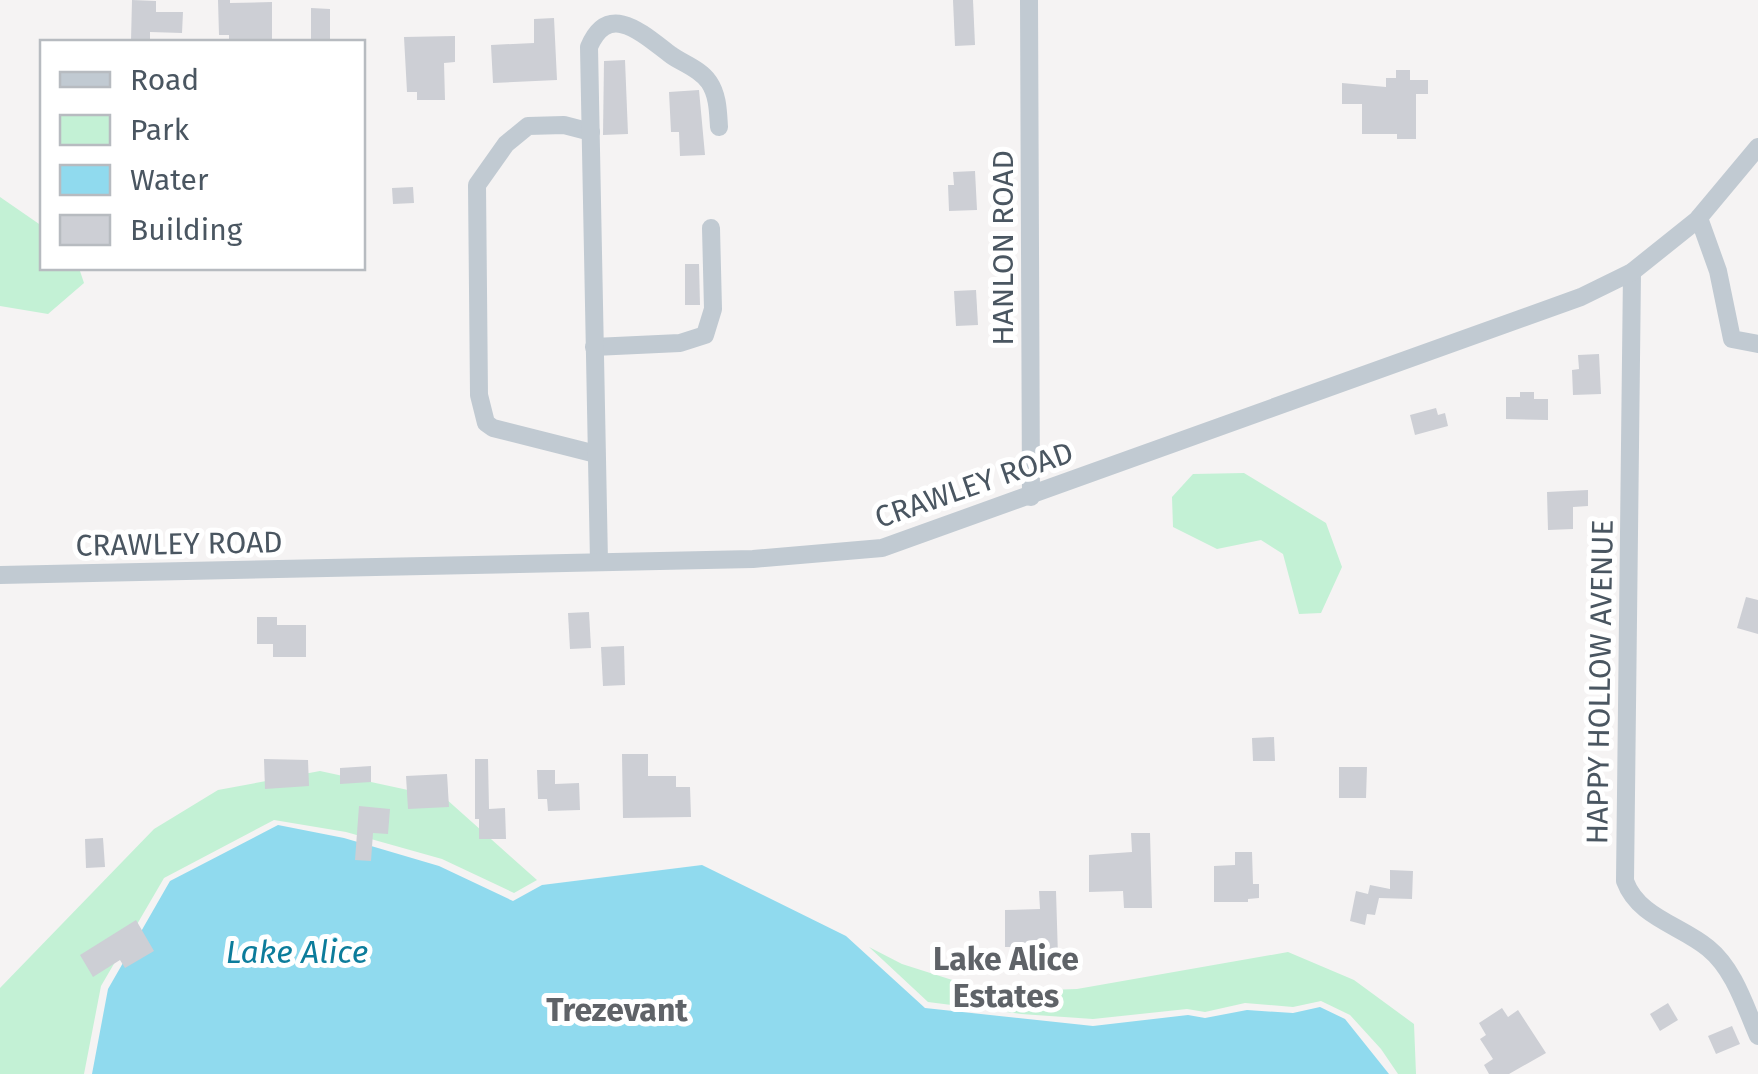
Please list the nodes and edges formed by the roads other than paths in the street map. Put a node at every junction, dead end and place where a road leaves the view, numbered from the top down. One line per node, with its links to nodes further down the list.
1 (1029, 0): 11 (street, HANLON ROAD)
2 (719, 128): 3 (street)
3 (591, 132): 9 (street); 10 (street)
4 (1758, 147): 5 (street, CRAWLEY ROAD)
5 (1698, 218): 7 (street, CRAWLEY ROAD); 8 (street)
6 (711, 228): 9 (street)
7 (1632, 272): 11 (street, CRAWLEY ROAD); 14 (street, HAPPY HOLLOW AVENUE)
8 (1758, 344)
9 (594, 347): 10 (street)
10 (596, 454): 12 (street)
11 (1031, 497): 12 (street, CRAWLEY ROAD)
12 (599, 562): 13 (street, CRAWLEY ROAD)
13 (0, 575)
14 (1758, 1036)

